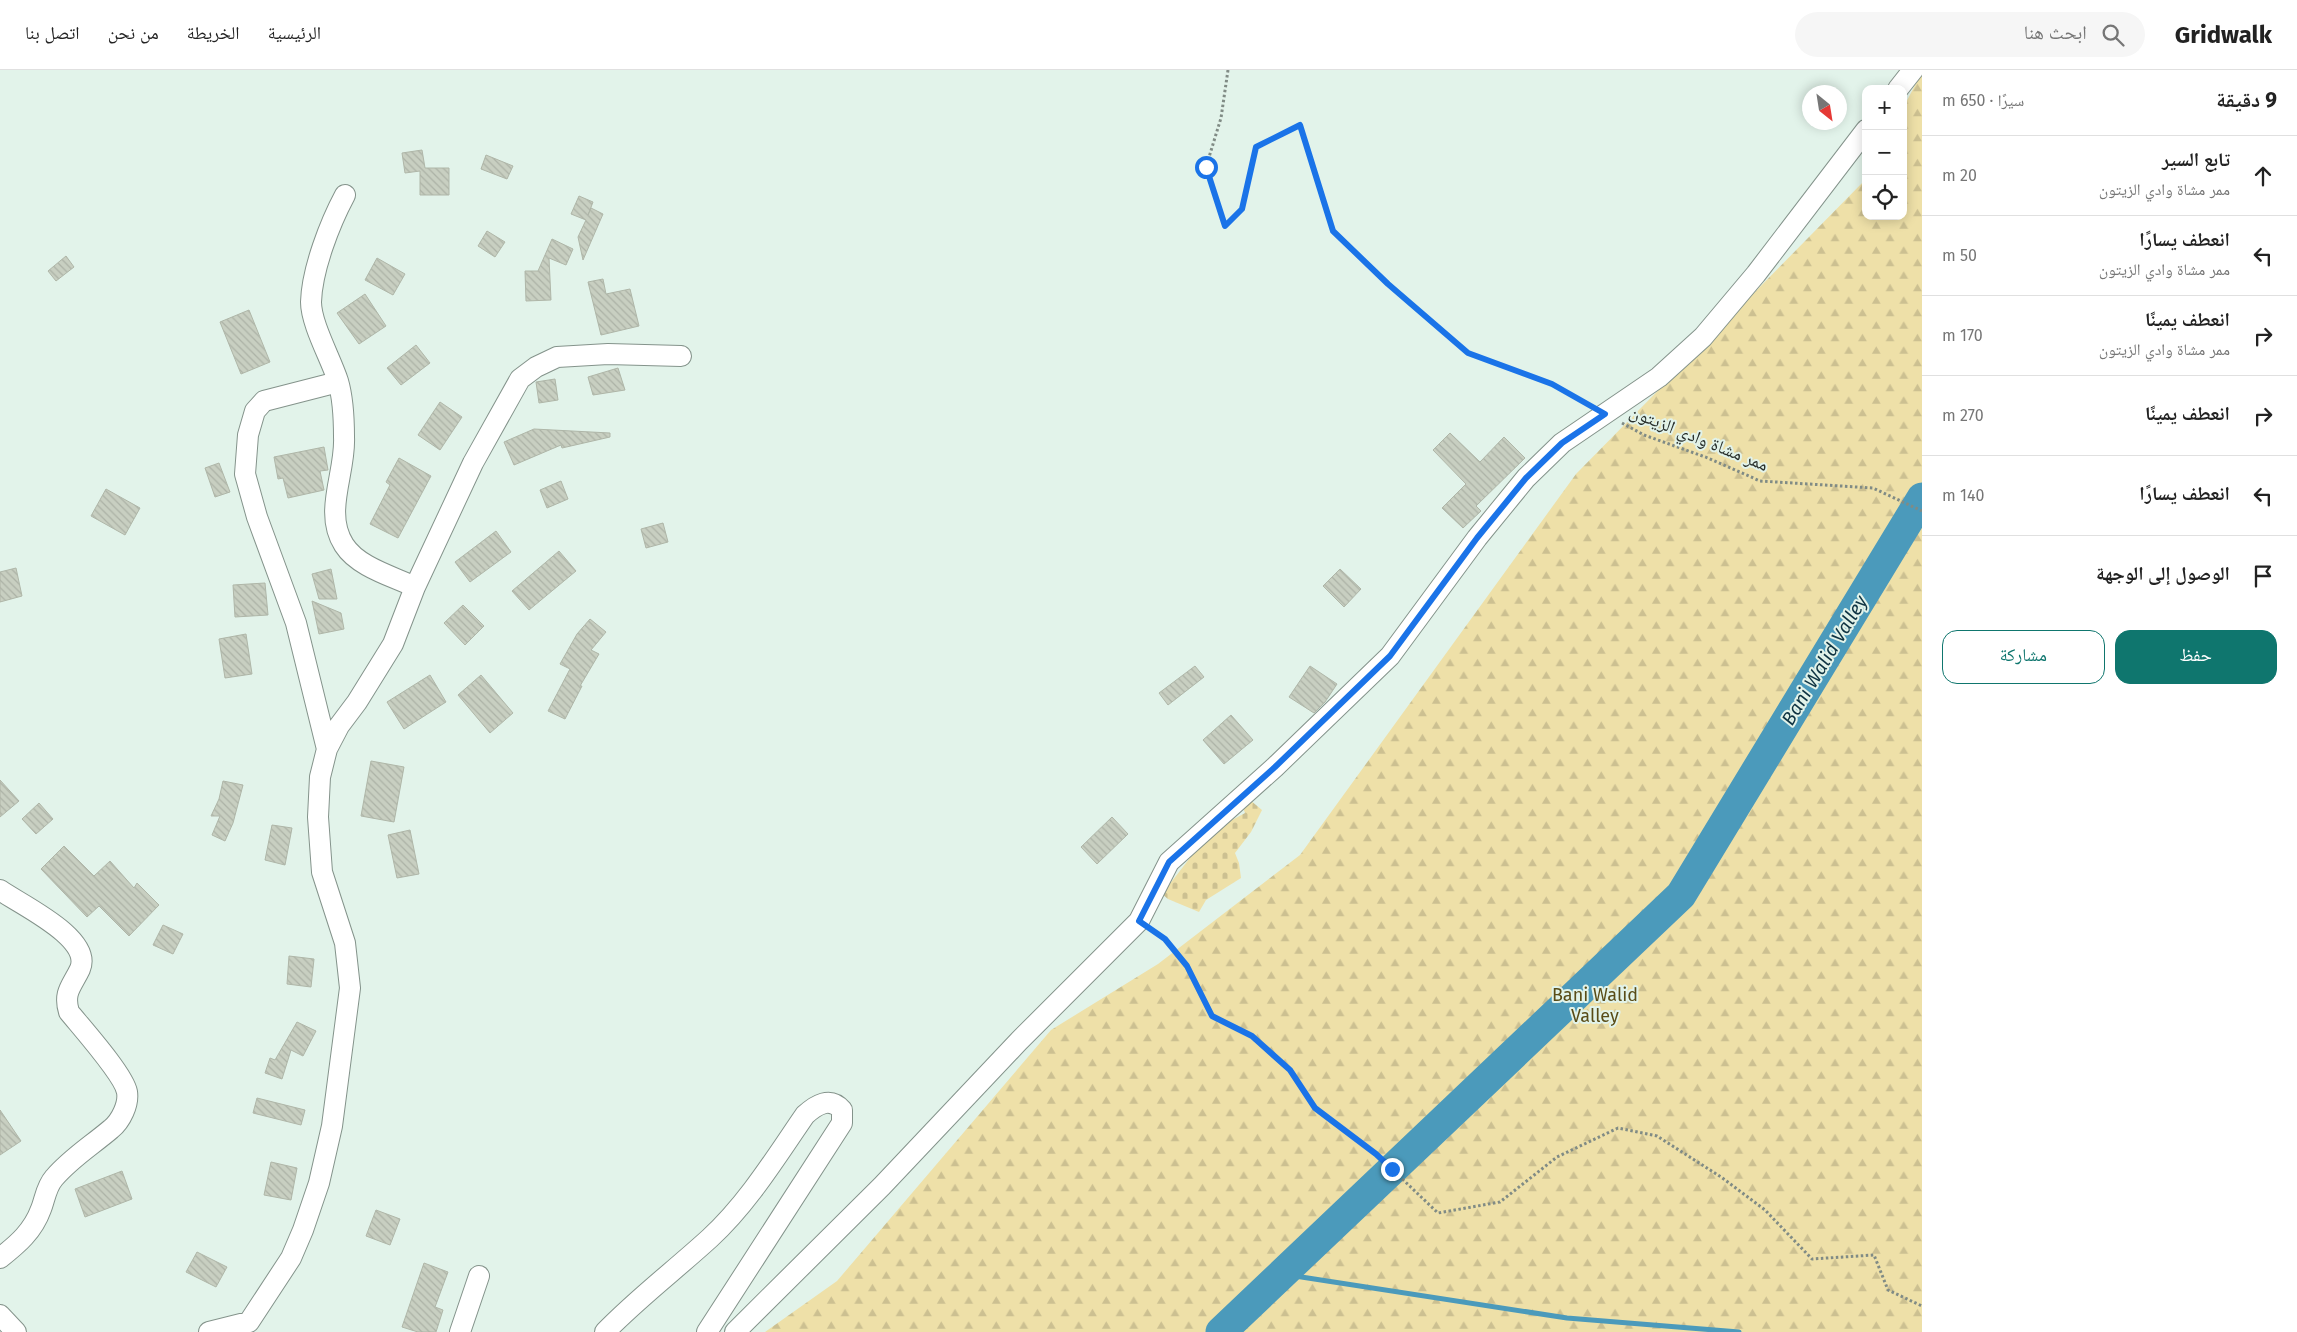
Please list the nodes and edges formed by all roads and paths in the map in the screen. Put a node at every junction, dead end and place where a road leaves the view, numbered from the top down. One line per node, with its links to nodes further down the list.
1 (1228, 70): 8 (path, ممر مشاة وادي الزيتون)
2 (1913, 70): 3 (street)
3 (1901, 85)
4 (1862, 135): 8 (street)
5 (345, 195): 7 (street)
6 (681, 356): 10 (street)
7 (338, 382): 10 (street); 11 (street)
8 (1605, 414): 9 (path, ممر مشاة وادي الزيتون); 13 (street)
9 (1922, 511)
10 (415, 587): 11 (street)
11 (327, 749): 18 (street)
12 (0, 890): 14 (street)
13 (1139, 921): 16 (path); 24 (street)
14 (0, 1258)
15 (478, 1276): 21 (street)
16 (1922, 1306)
17 (0, 1315): 19 (street)
18 (247, 1327): 20 (street)
19 (16, 1332)
20 (209, 1332)
21 (460, 1332)
22 (605, 1332): 23 (street)
23 (707, 1332)
24 (735, 1332)

